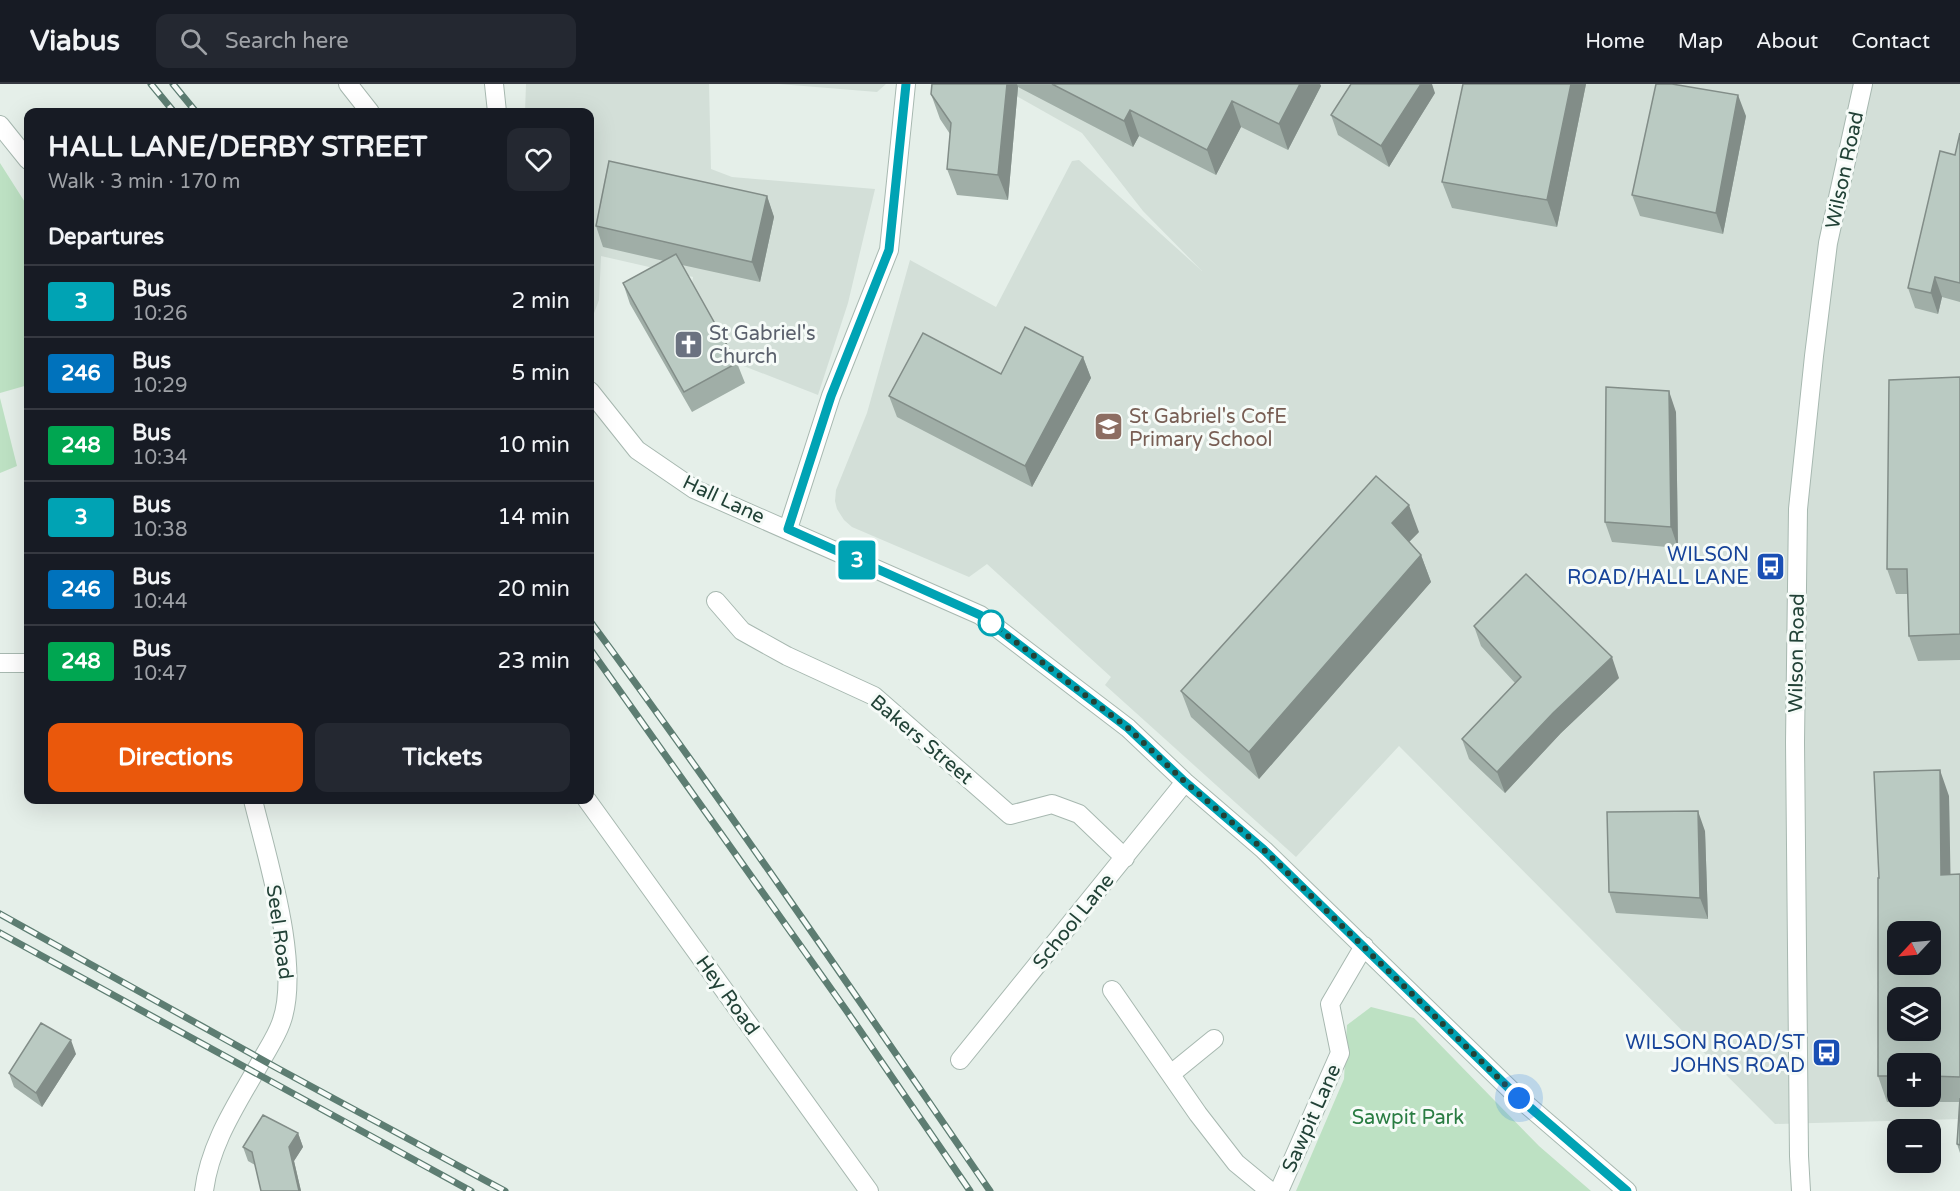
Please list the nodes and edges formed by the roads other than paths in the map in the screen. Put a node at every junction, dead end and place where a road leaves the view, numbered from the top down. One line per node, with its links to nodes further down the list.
1 (348, 84): 5 (street)
2 (494, 84): 6 (street)
3 (906, 84): 10 (street)
4 (1863, 84): 23 (street, Wilson Road)
5 (367, 108)
6 (497, 108)
7 (0, 125): 8 (street)
8 (24, 155)
9 (594, 396): 10 (street, Hall Lane)
10 (788, 529): 14 (street, Hall Lane)
11 (716, 601): 17 (street, Bakers Street)
12 (0, 663): 13 (street)
13 (24, 663)
14 (1185, 782): 17 (street, School Lane); 18 (street, Hall Lane)
15 (254, 804): 24 (street, Seel Road)
16 (590, 804): 25 (street, Hey Road)
17 (1125, 858): 21 (street, School Lane)
18 (1364, 946): 27 (street, Sawpit Lane); 28 (street, Hall Lane)
19 (1112, 990): 22 (street)
20 (1215, 1039): 22 (street)
21 (960, 1060)
22 (1171, 1074): 26 (street)
23 (1799, 1170): 29 (street); 30 (street, Wilson Road)
24 (204, 1191)
25 (869, 1191)
26 (1270, 1191)
27 (1279, 1191)
28 (1627, 1191)
29 (1794, 1191)
30 (1801, 1191)

